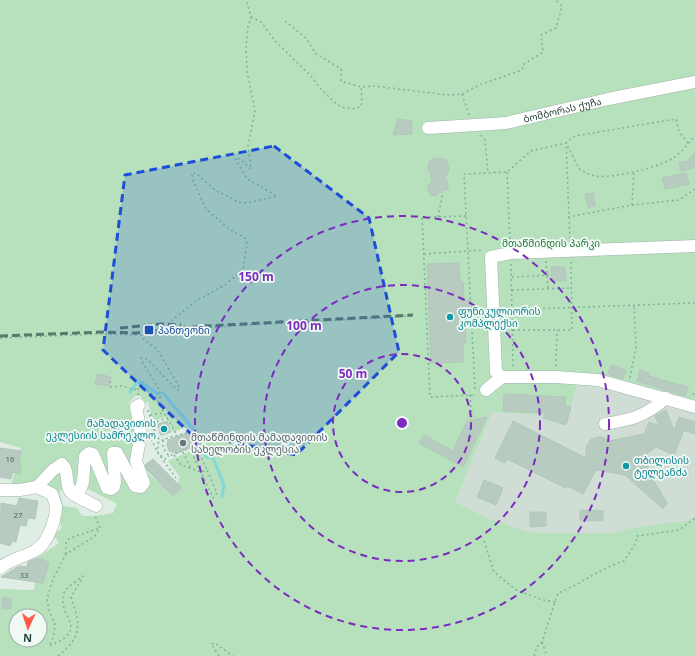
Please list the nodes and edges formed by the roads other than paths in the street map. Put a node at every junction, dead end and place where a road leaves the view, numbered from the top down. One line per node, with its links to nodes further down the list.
1 (695, 82): 2 (street, ბომბორას ქუჩა)
2 (428, 128)
3 (695, 246): 4 (street)
4 (508, 377): 5 (street); 6 (street)
5 (481, 392)
6 (666, 398): 8 (street); 9 (street)
7 (142, 403): 12 (street)
8 (695, 407)
9 (605, 424)
10 (37, 487): 11 (street); 12 (street); 14 (street)
11 (0, 490)
12 (75, 494): 13 (street)
13 (96, 506)
14 (0, 568)

